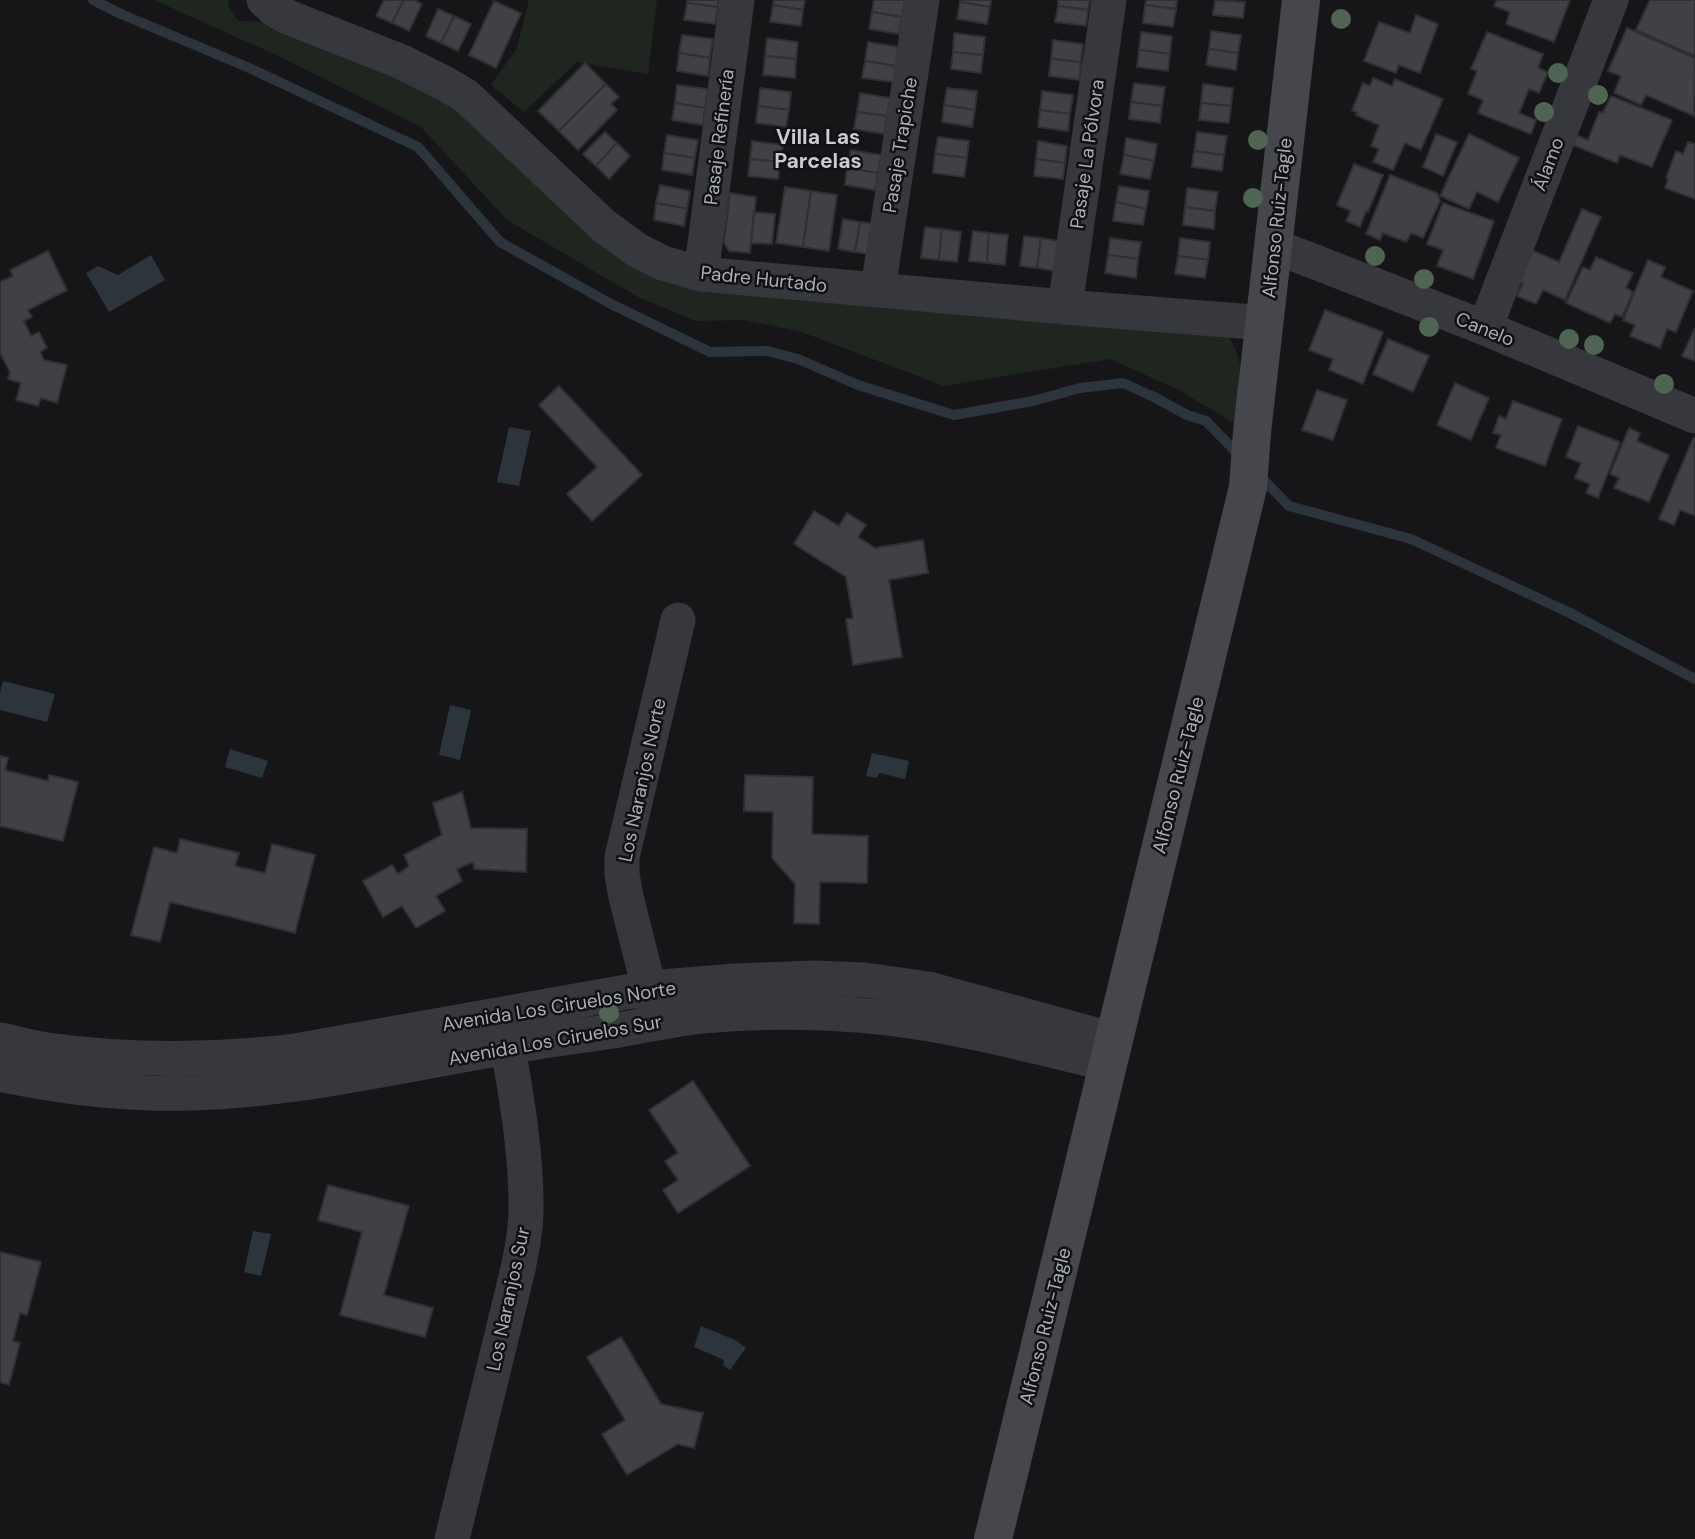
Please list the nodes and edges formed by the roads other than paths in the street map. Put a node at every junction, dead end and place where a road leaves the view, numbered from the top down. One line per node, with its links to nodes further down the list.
1 (264, 0): 8 (street, Padre Hurtado)
2 (737, 0): 8 (street, Pasaje Refinería)
3 (922, 0): 9 (street, Pasaje Trapiche)
4 (1109, 0): 10 (street, Pasaje La Pólvora)
5 (1301, 0): 7 (main road, Alfonso Ruiz-Tagle)
6 (1611, 0): 12 (street, Álamo)
7 (1274, 246): 11 (main road, Alfonso Ruiz-Tagle); 12 (street, Canelo)
8 (701, 275): 9 (street, Padre Hurtado)
9 (878, 289): 10 (street, Padre Hurtado)
10 (1065, 307): 11 (street, Padre Hurtado)
11 (1265, 323): 19 (main road, Alfonso Ruiz-Tagle)
12 (1485, 328): 13 (street, Canelo)
13 (1695, 416)
14 (678, 620): 15 (street, Los Naranjos Norte)
15 (649, 988): 16 (street, Los Naranjos Norte); 17 (street, Avenida Los Ciruelos Norte); 19 (street, Avenida Los Ciruelos Norte)
16 (657, 1022): 17 (street, Avenida Los Ciruelos Sur); 19 (street, Avenida Los Ciruelos Sur)
17 (505, 1030): 18 (street, Avenida Los Ciruelos Norte); 20 (street, Avenida Los Ciruelos Sur); 21 (street, Los Naranjos Sur)
18 (0, 1040)
19 (1111, 1052): 22 (main road, Alfonso Ruiz-Tagle)
20 (0, 1074)
21 (452, 1539)
22 (993, 1539)

